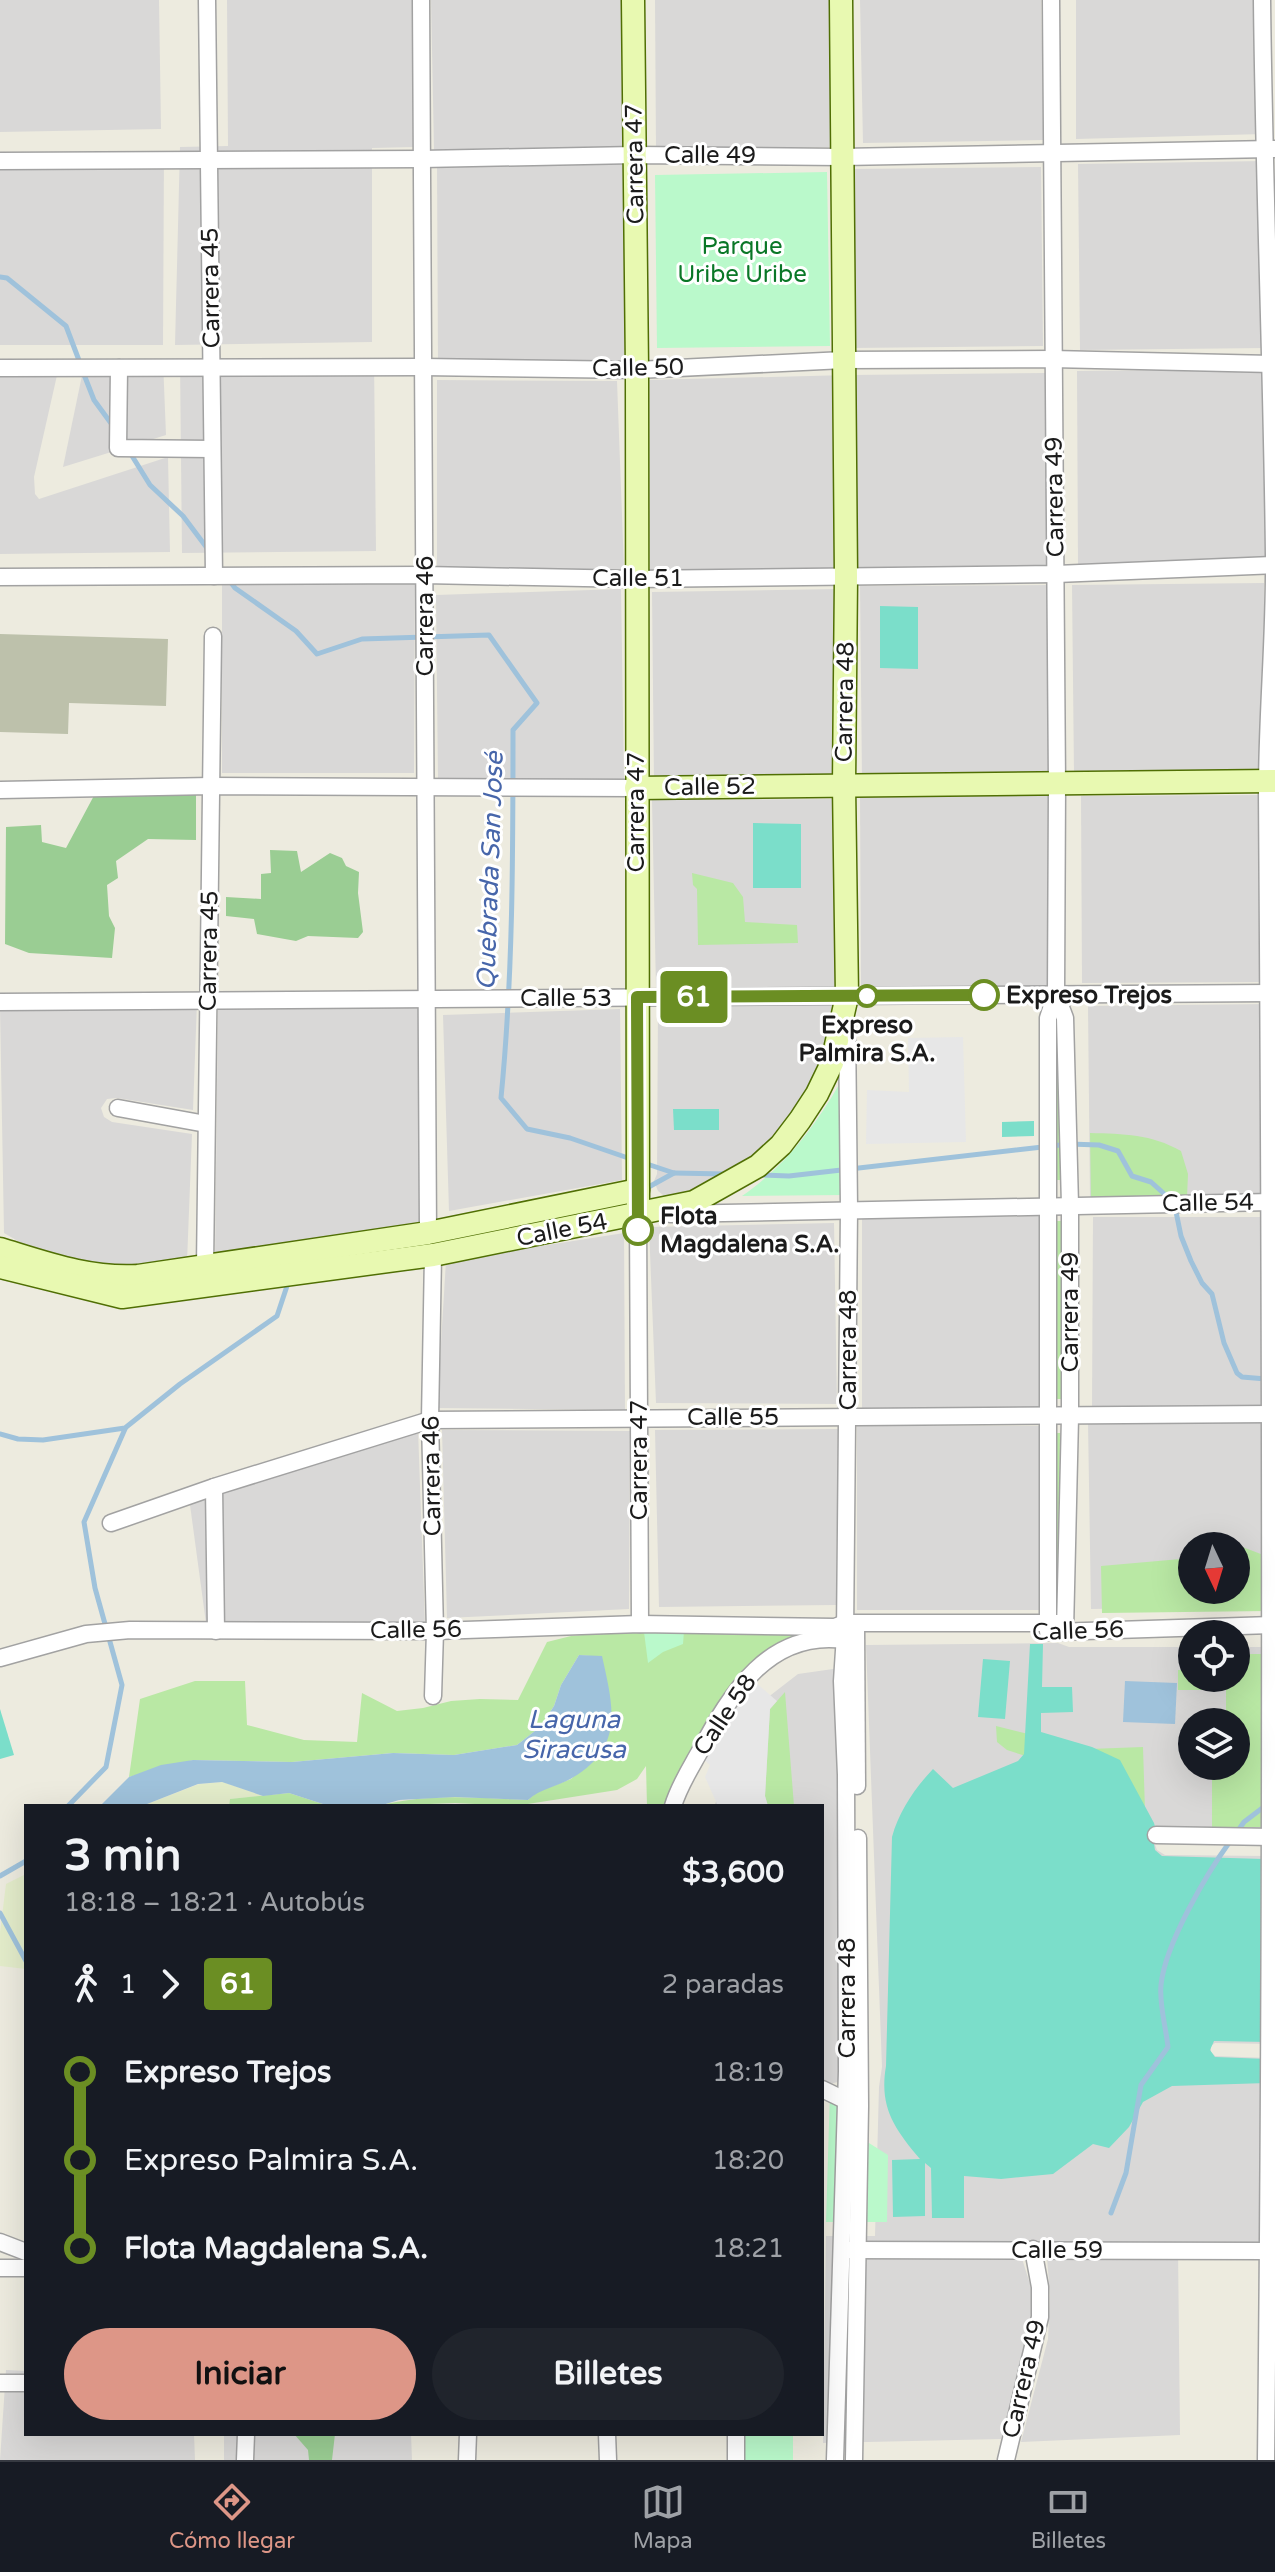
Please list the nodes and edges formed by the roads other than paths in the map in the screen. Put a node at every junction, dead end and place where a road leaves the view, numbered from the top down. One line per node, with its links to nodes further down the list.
1 (207, 0): 12 (street, Carrera 45)
2 (421, 0): 11 (street, Carrera 46)
3 (633, 0): 9 (main road, Carrera 47)
4 (841, 0): 10 (main road, Carrera 48)
5 (1051, 0): 8 (street, Carrera 49)
6 (1262, 0): 7 (street)
7 (1269, 149): 8 (street, Calle 49); 16 (street)
8 (1051, 152): 10 (street, Calle 49); 14 (street, Carrera 49)
9 (635, 155): 10 (street, Calle 49); 11 (street, Calle 49); 21 (main road, Carrera 47)
10 (842, 157): 15 (main road, Carrera 48)
11 (422, 159): 12 (street, Calle 49); 17 (street, Carrera 46)
12 (209, 160): 13 (street, Calle 49); 20 (street, Carrera 45)
13 (0, 161)
14 (1052, 359): 15 (street, Calle 50); 16 (street, Calle 50); 24 (street, Carrera 49)
15 (844, 360): 21 (street, Calle 50); 28 (main road, Carrera 48)
16 (1273, 364): 23 (street)
17 (423, 367): 20 (street, Calle 50); 21 (street, Calle 50); 25 (street, Carrera 46)
18 (0, 368): 19 (street, Calle 50)
19 (119, 368): 20 (street, Calle 50); 22 (street)
20 (211, 368): 22 (street, Carrera 45)
21 (637, 370): 29 (main road, Carrera 47)
22 (212, 449): 26 (street, Carrera 45)
23 (1274, 565): 24 (street, Calle 51); 31 (street)
24 (1056, 574): 28 (street, Calle 51); 33 (street, Carrera 49)
25 (424, 575): 26 (street, Calle 51); 29 (street, Calle 51); 35 (street, Carrera 46)
26 (214, 576): 27 (street, Calle 51)
27 (0, 577)
28 (846, 577): 29 (street, Calle 51); 32 (main road, Carrera 48)
29 (635, 579): 36 (main road, Carrera 47)
30 (213, 636): 34 (street, Carrera 45)
31 (1271, 781): 33 (main road, Calle 52); 38 (street)
32 (844, 785): 33 (main road, Calle 52); 36 (main road, Calle 52); 40 (main road, Carrera 48)
33 (1057, 785): 39 (street, Carrera 49)
34 (211, 786): 35 (street, Calle 52); 37 (street, Calle 52); 43 (street, Carrera 45)
35 (426, 786): 36 (street, Calle 52); 42 (street, Carrera 46)
36 (636, 788): 41 (main road, Carrera 47)
37 (0, 790)
38 (1272, 993): 39 (street, Calle 53); 48 (street)
39 (1056, 994): 40 (street, Calle 53); 49 (street, Carrera 49); 50 (street, Carrera 49)
40 (847, 996): 41 (street, Calle 53); 51 (street, Carrera 48); 52 (main road)
41 (637, 997): 42 (street, Calle 53); 47 (main road, Carrera 47)
42 (427, 999): 43 (street, Calle 53); 53 (street, Carrera 46)
43 (208, 1001): 44 (street, Calle 53); 46 (street, Carrera 45)
44 (0, 1002)
45 (118, 1108): 46 (street)
46 (206, 1124): 57 (street, Carrera 45)
47 (638, 1190): 52 (main road, Carrera 47); 53 (main road, Calle 54)
48 (1272, 1202): 49 (street, Calle 54); 58 (street)
49 (1070, 1205): 50 (street, Calle 54); 62 (street, Carrera 49)
50 (1049, 1206): 51 (street, Calle 54); 61 (street, Carrera 49)
51 (849, 1209): 52 (street, Calle 54); 59 (street, Carrera 48)
52 (638, 1215): 55 (main road, Calle 54); 60 (street, Carrera 47)
53 (428, 1233): 57 (main road, Calle 54)
54 (0, 1249): 57 (main road, Calle 54)
55 (433, 1255): 56 (main road, Calle 54); 63 (street, Carrera 46)
56 (0, 1267)
57 (205, 1267)
58 (1273, 1414): 62 (street, Calle 55); 67 (street)
59 (847, 1416): 60 (street, Calle 55); 61 (street, Calle 55); 71 (street, Carrera 48)
60 (639, 1417): 63 (street, Calle 55); 66 (street, Carrera 47)
61 (1050, 1417): 62 (street, Calle 55); 68 (street, Carrera 49)
62 (1070, 1417): 68 (street, Carrera 49)
63 (430, 1420): 64 (street, Calle 55); 70 (street, Carrera 46)
64 (214, 1487): 65 (street, Calle 55); 69 (street)
65 (111, 1523)
66 (640, 1624): 70 (street, Calle 56); 71 (street, Calle 56)
67 (1272, 1625): 68 (street, Calle 56); 77 (street)
68 (1056, 1628): 71 (street, Calle 56)
69 (216, 1631): 70 (street, Calle 56); 72 (street, Calle 56)
70 (435, 1631): 73 (street, Carrera 46)
71 (846, 1633): 74 (street, Calle 58); 75 (street, Calle 58); 80 (street, Carrera 48)
72 (0, 1658)
73 (433, 1696)
74 (674, 1804)
75 (684, 1804)
76 (1156, 1835): 77 (street)
77 (1272, 1838): 78 (street)
78 (1273, 2040): 85 (street)
79 (824, 2090): 80 (street)
80 (853, 2104): 83 (street, Carrera 48)
81 (0, 2242): 84 (street)
82 (1033, 2249): 83 (street, Calle 59); 85 (street, Calle 59); 100 (street, Carrera 49)
83 (848, 2250): 98 (street, Carrera 48); 99 (street, Carrera 48)
84 (24, 2251)
85 (1272, 2251): 101 (street)
86 (0, 2268): 87 (street)
87 (24, 2268)
88 (0, 2383): 89 (street)
89 (24, 2383)
90 (246, 2436): 94 (street)
91 (468, 2436): 95 (street)
92 (607, 2436): 96 (street)
93 (736, 2436): 97 (street)
94 (245, 2460)
95 (467, 2460)
96 (608, 2460)
97 (736, 2460)
98 (835, 2460)
99 (854, 2460)
100 (1006, 2460)
101 (1266, 2460)

